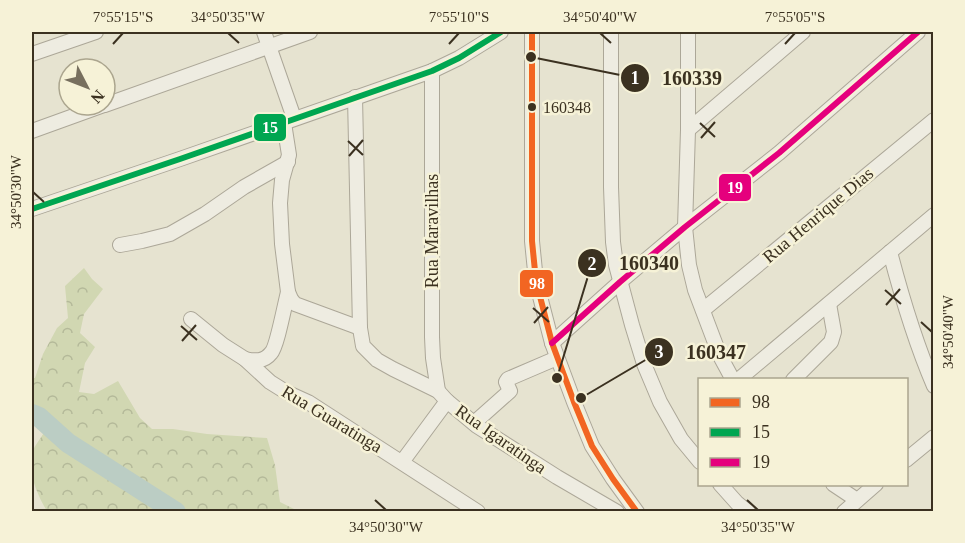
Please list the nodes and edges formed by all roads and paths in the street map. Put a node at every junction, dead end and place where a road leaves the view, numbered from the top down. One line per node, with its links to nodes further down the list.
1 (96, 32): 11 (street)
2 (264, 32): 10 (street)
3 (310, 32): 10 (street)
4 (501, 32): 12 (street)
5 (532, 32): 32 (street)
6 (611, 32): 26 (street)
7 (688, 32): 18 (street)
8 (803, 32): 18 (street)
9 (918, 32): 23 (street)
10 (269, 46): 14 (street); 17 (street)
11 (32, 54)
12 (432, 71): 13 (street); 39 (street, Rua Maravilhas)
13 (355, 97): 17 (street); 31 (street)
14 (117, 100)
15 (71, 117): 19 (street)
16 (933, 120): 29 (street, Rua Henrique Dias)
17 (289, 121): 20 (street); 21 (street)
18 (688, 130): 23 (street)
19 (32, 131)
20 (288, 162): 24 (street); 27 (street)
21 (32, 209)
22 (933, 215): 25 (street)
23 (685, 227): 26 (street); 29 (street)
24 (120, 245)
25 (890, 252): 28 (street); 38 (street)
26 (620, 282): 32 (street); 43 (street)
27 (288, 292): 31 (street); 34 (street)
28 (829, 304): 36 (street); 37 (street)
29 (703, 310): 35 (street)
30 (191, 319): 34 (street, Rua Guaratinga)
31 (361, 334): 39 (street, Rua Igaratinga)
32 (552, 343): 33 (street)
33 (557, 358): 40 (street); 51 (street)
34 (244, 359): 44 (street, Rua Guaratinga)
35 (732, 378)
36 (740, 378)
37 (795, 378)
38 (933, 386)
39 (443, 396): 40 (street, Rua Igaratinga); 44 (street)
40 (474, 423): 50 (street, Rua Igaratinga)
41 (933, 437): 42 (street)
42 (908, 458)
43 (698, 461)
44 (402, 462): 49 (street, Rua Guaratinga)
45 (722, 486): 52 (street)
46 (836, 486): 48 (street)
47 (874, 486): 48 (street)
48 (857, 500): 53 (street)
49 (478, 512)
50 (617, 512)
51 (637, 512)
52 (748, 512)
53 (844, 512)

